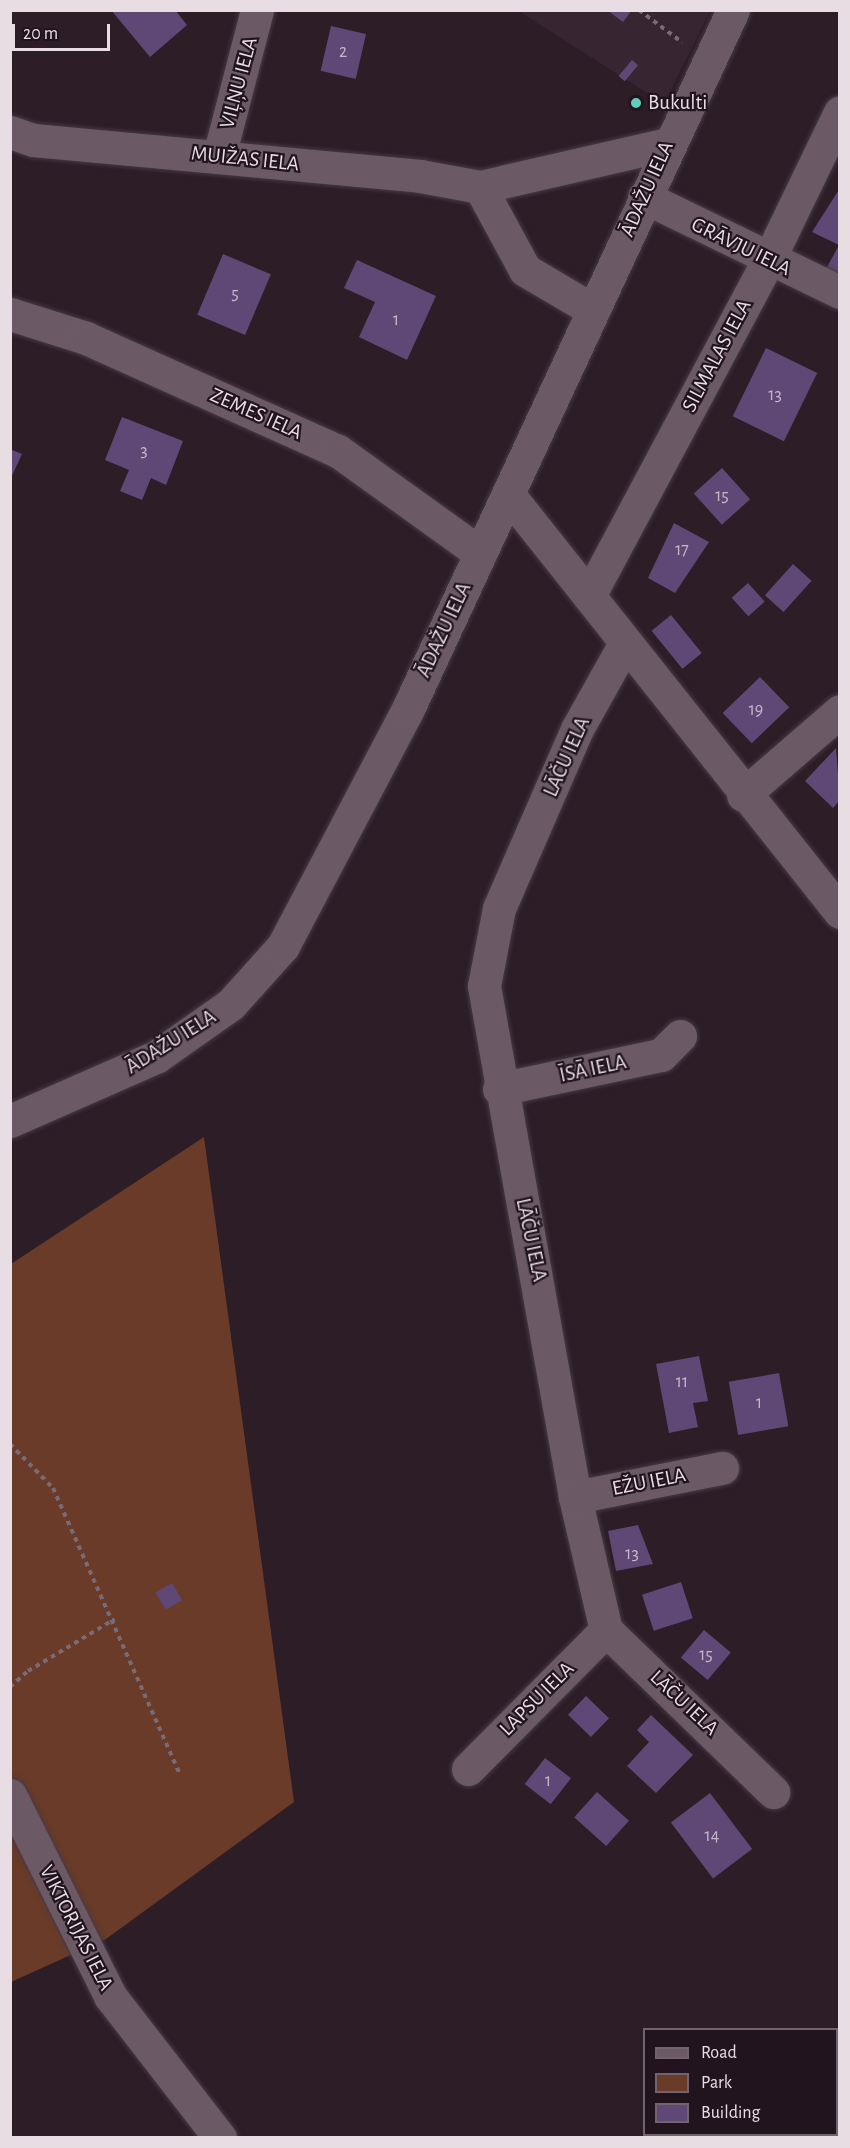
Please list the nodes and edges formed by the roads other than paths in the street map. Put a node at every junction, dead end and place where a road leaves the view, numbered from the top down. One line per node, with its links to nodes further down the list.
1 (257, 10): 6 (street, VIĻŅU IELA)
2 (733, 10): 5 (street, ĀDAŽU IELA)
3 (840, 112): 9 (street, SILMALAS IELA)
4 (10, 132): 6 (street, MUIŽAS IELA)
5 (667, 144): 7 (street, MUIŽAS IELA); 8 (street, ĀDAŽU IELA)
6 (219, 156): 7 (street, MUIŽAS IELA)
7 (480, 187): 11 (street)
8 (644, 197): 9 (street, GRĀVJU IELA); 11 (street, ĀDAŽU IELA)
9 (768, 261): 10 (street, GRĀVJU IELA); 15 (street, SILMALAS IELA)
10 (840, 292)
11 (593, 310): 13 (street, ĀDAŽU IELA)
12 (10, 314): 14 (street, ZEMES IELA)
13 (508, 494): 14 (street, ĀDAŽU IELA); 15 (street)
14 (480, 553): 22 (street, ĀDAŽU IELA)
15 (589, 596): 16 (street)
16 (624, 645): 18 (street); 21 (street, LĀČU IELA)
17 (840, 711): 18 (street)
18 (742, 795): 19 (street)
19 (840, 912)
20 (680, 1036): 21 (street, ĪSĀ IELA)
21 (499, 1089): 24 (street, LĀČU IELA)
22 (10, 1121)
23 (722, 1468): 24 (street, EŽU IELA)
24 (575, 1497): 25 (street, LĀČU IELA)
25 (606, 1630): 26 (street, LAPSU IELA); 27 (street, LĀČU IELA)
26 (468, 1769)
27 (773, 1792)
28 (10, 1795): 29 (street, VIKTORIJAS IELA)
29 (220, 2138)

